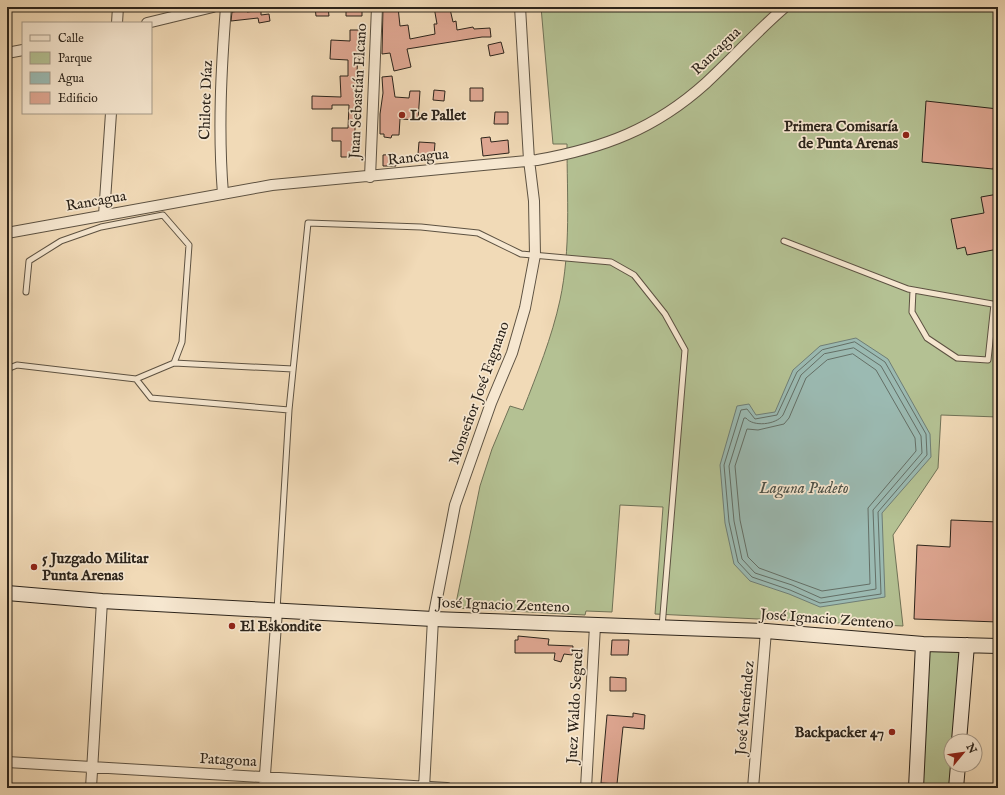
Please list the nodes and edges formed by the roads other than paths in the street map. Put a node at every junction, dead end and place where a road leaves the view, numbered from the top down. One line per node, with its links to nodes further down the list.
1 (118, 7): 7 (street)
2 (213, 7): 8 (street)
3 (226, 7): 14 (street, Chilote Díaz)
4 (377, 7): 13 (street, Juan Sebastián Elcano)
5 (520, 7): 12 (street, Monseñor José Fagnano)
6 (785, 7): 12 (street, Rancagua)
7 (117, 22)
8 (151, 22)
9 (22, 50): 10 (street)
10 (7, 53)
11 (110, 114): 15 (street)
12 (529, 160): 13 (street, Rancagua); 18 (street, Monseñor José Fagnano)
13 (370, 177): 14 (street, Rancagua)
14 (222, 194): 15 (street, Rancagua)
15 (104, 215): 16 (street, Rancagua)
16 (7, 233)
17 (784, 241): 19 (lane)
18 (535, 255): 24 (lane); 30 (street, Monseñor José Fagnano); 32 (lane)
19 (913, 290): 21 (lane); 21 (lane)
20 (26, 292): 22 (lane)
21 (996, 305)
22 (174, 363): 24 (lane); 25 (lane)
23 (7, 369): 25 (lane)
24 (293, 369): 26 (lane)
25 (136, 379): 26 (lane)
26 (289, 410): 29 (lane)
27 (7, 594): 28 (street, José Ignacio Zenteno)
28 (102, 601): 29 (street, José Ignacio Zenteno); 39 (street)
29 (277, 611): 30 (street, José Ignacio Zenteno); 41 (street)
30 (433, 619): 31 (street, José Ignacio Zenteno); 42 (street, Monseñor José Fagnano)
31 (595, 626): 32 (street, José Ignacio Zenteno); 46 (street, Juez Waldo Seguel)
32 (662, 628): 33 (street, José Ignacio Zenteno)
33 (766, 631): 34 (street, José Ignacio Zenteno); 47 (street, José Menéndez)
34 (923, 644): 35 (street, José Ignacio Zenteno); 48 (street)
35 (967, 645): 36 (street, José Ignacio Zenteno); 37 (street)
36 (998, 646)
37 (960, 733)
38 (7, 762): 39 (street, Patagona)
39 (93, 767): 41 (street, Patagona); 43 (street)
40 (957, 773): 49 (street)
41 (265, 777): 42 (street, Patagona); 44 (street)
42 (424, 787): 45 (street, Patagona)
43 (91, 788)
44 (264, 788)
45 (447, 788)
46 (586, 788)
47 (753, 788)
48 (916, 788)
49 (956, 788)

